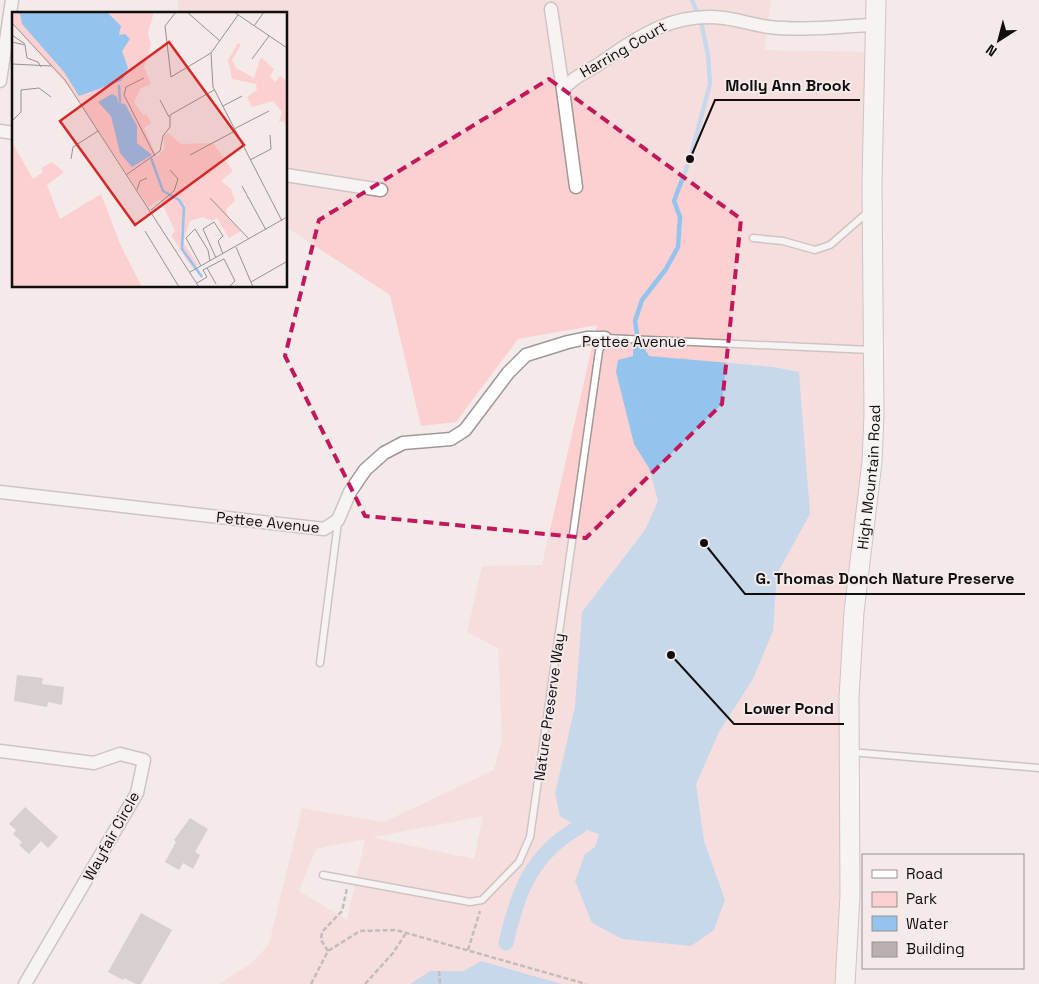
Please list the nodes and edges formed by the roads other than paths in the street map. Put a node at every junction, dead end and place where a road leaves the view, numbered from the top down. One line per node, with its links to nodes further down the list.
1 (12, 0): 5 (street)
2 (876, 0): 4 (main road, High Mountain Road)
3 (550, 10): 6 (street)
4 (875, 25): 6 (street, Harring Court); 10 (main road, High Mountain Road)
5 (0, 81)
6 (563, 90): 8 (street)
7 (288, 175): 9 (street)
8 (576, 187)
9 (381, 190)
10 (873, 208): 11 (lane); 13 (main road, High Mountain Road)
11 (753, 238)
12 (605, 338): 13 (lane, Pettee Avenue); 15 (street, Pettee Avenue); 20 (lane, Nature Preserve Way)
13 (874, 350): 18 (main road, High Mountain Road)
14 (0, 492): 15 (street, Pettee Avenue)
15 (338, 520): 16 (lane)
16 (320, 663)
17 (0, 751): 21 (street, Wayfair Circle)
18 (849, 752): 19 (lane); 22 (main road, High Mountain Road)
19 (1039, 768)
20 (323, 875)
21 (25, 984)
22 (844, 984)

